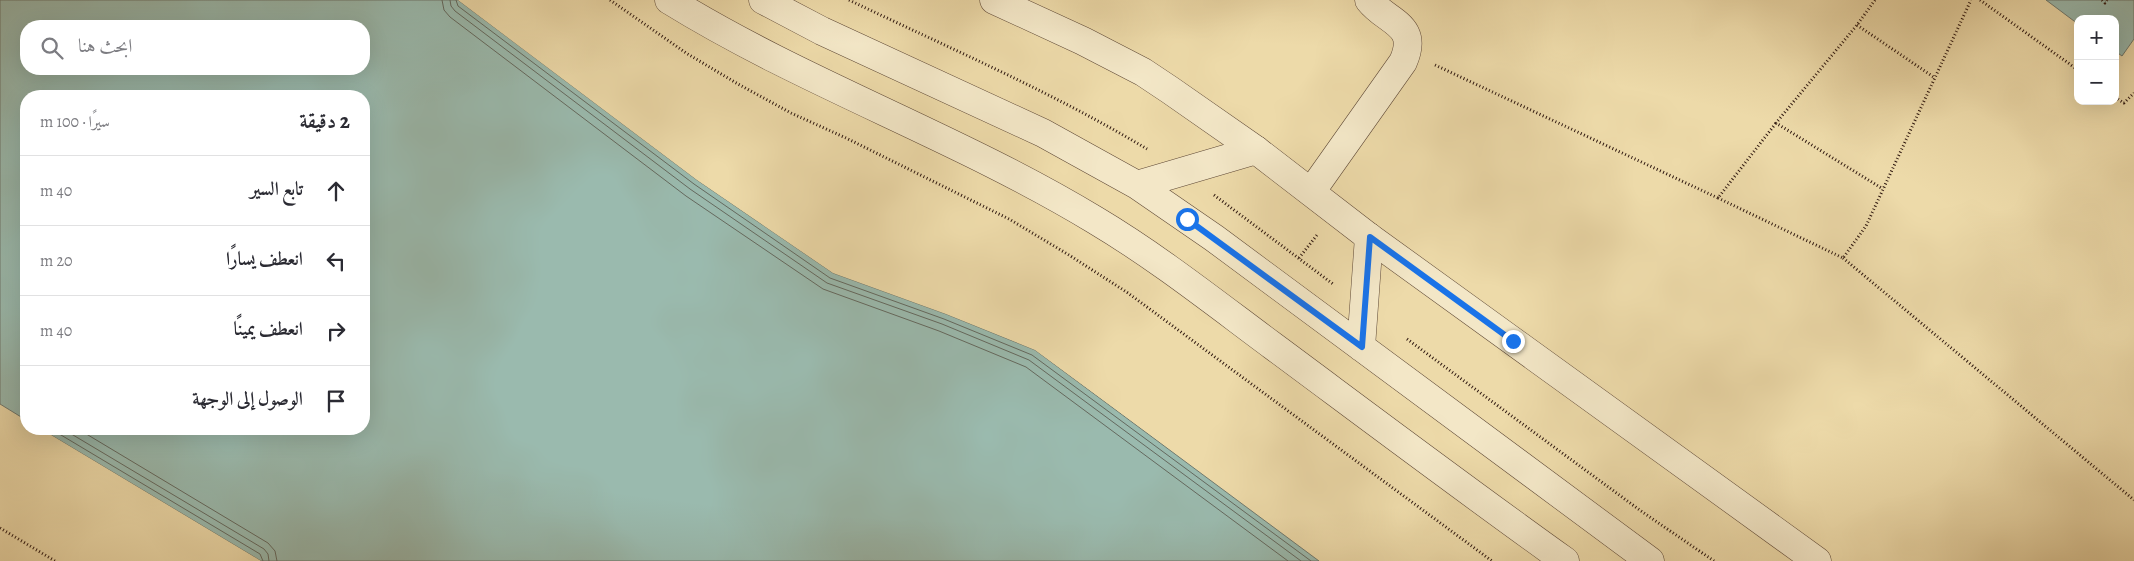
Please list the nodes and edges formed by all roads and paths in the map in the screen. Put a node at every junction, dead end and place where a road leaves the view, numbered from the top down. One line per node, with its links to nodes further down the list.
1 (610, 0): 29 (path)
2 (669, 0): 30 (street)
3 (763, 0): 19 (street)
4 (994, 0): 18 (street)
5 (1369, 0): 12 (street)
6 (1875, 0): 11 (path)
7 (1971, 0): 14 (path)
8 (1980, 0): 13 (path)
9 (2102, 0): 10 (path)
10 (2107, 0)
11 (1857, 25): 14 (path); 17 (path)
12 (1408, 53): 21 (street); 22 (path)
13 (2074, 67)
14 (1935, 78): 20 (path)
15 (2134, 93): 16 (path)
16 (2119, 100)
17 (1776, 123): 20 (path); 22 (path)
18 (1256, 150): 19 (street); 21 (street)
19 (1137, 185): 25 (street)
20 (1883, 189): 24 (path)
21 (1310, 192): 23 (street)
22 (1718, 198): 24 (path)
23 (1370, 237): 25 (street); 32 (street)
24 (1843, 258): 26 (path)
25 (1362, 347): 31 (street)
26 (2134, 500)
27 (0, 528): 28 (path)
28 (55, 561)
29 (1492, 561)
30 (1565, 561)
31 (1650, 561)
32 (1817, 561)

